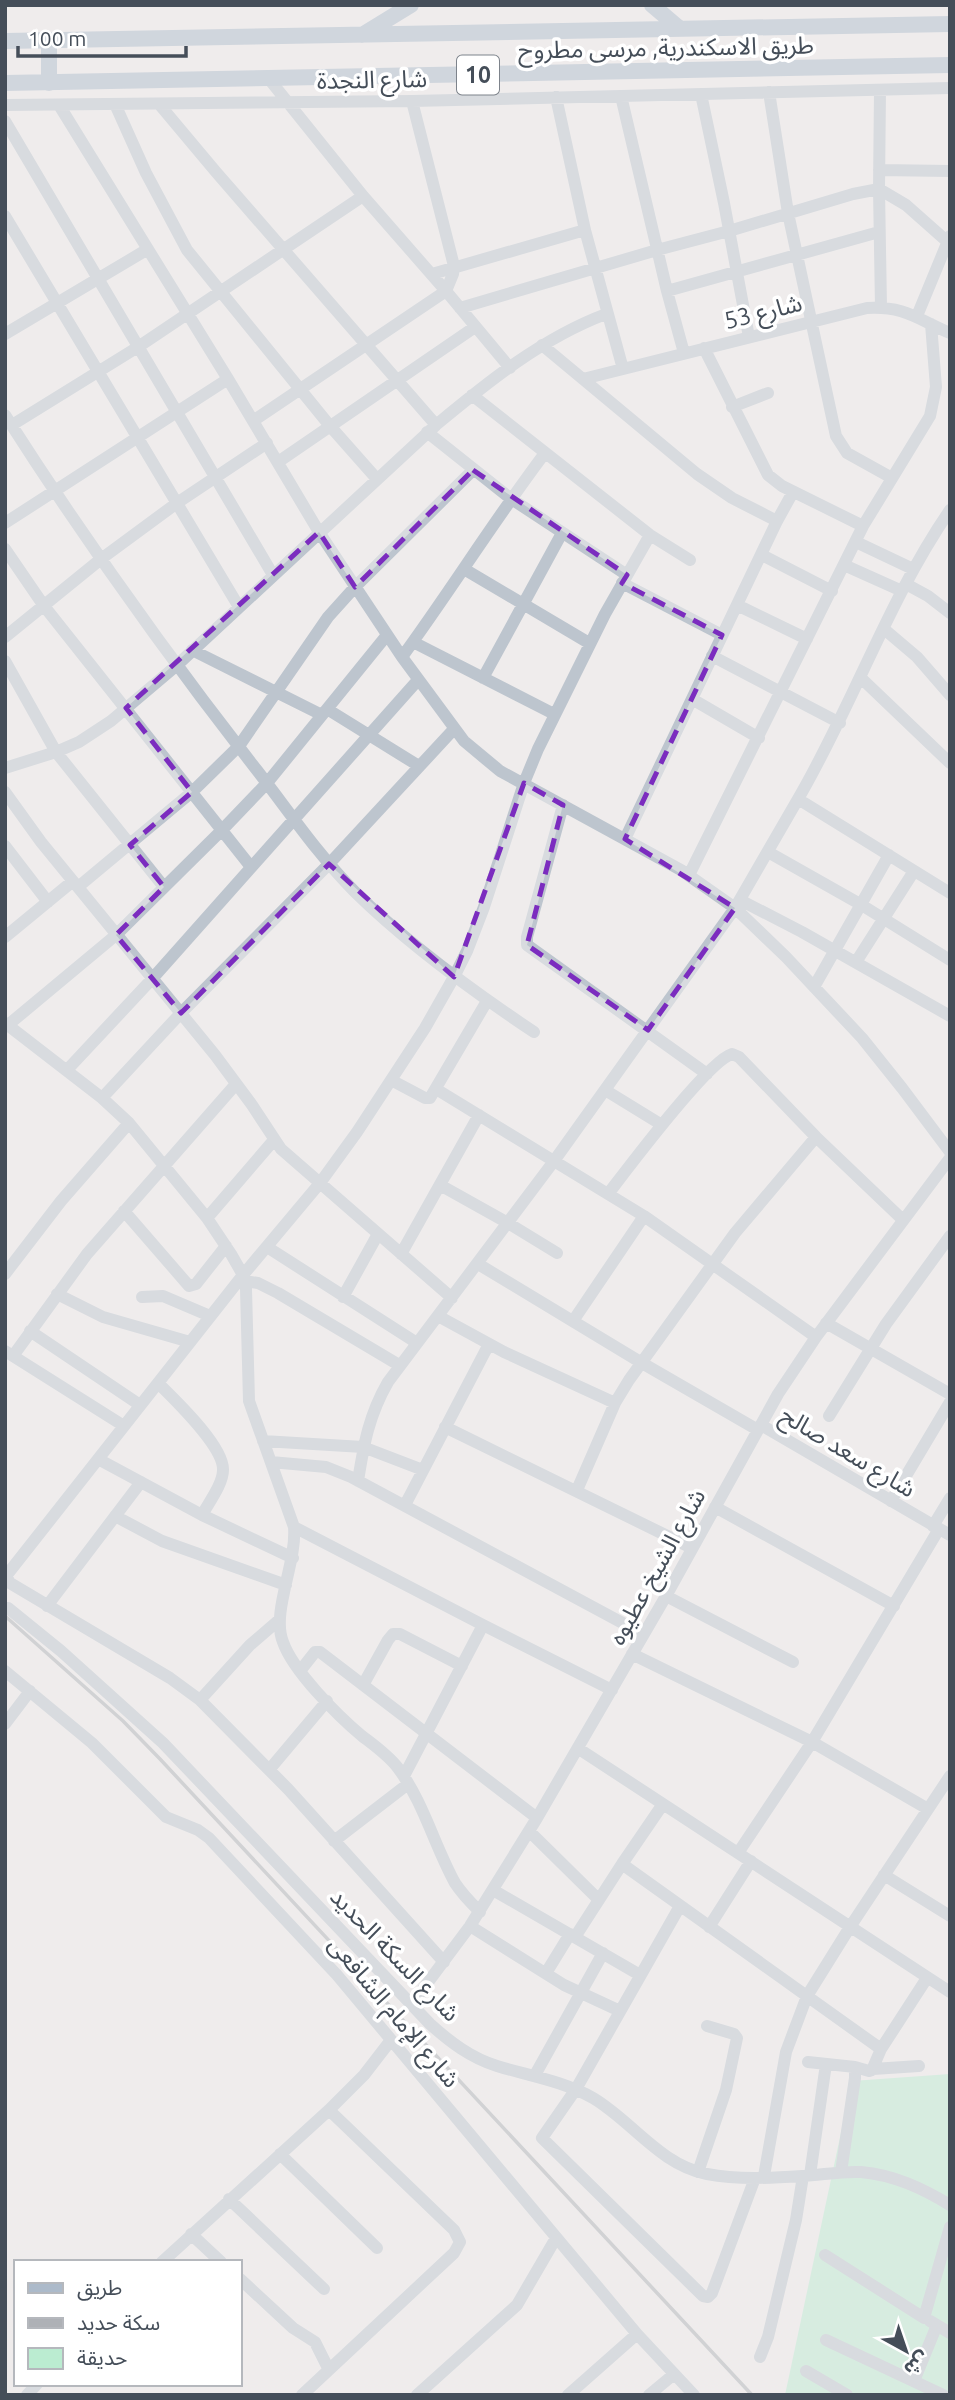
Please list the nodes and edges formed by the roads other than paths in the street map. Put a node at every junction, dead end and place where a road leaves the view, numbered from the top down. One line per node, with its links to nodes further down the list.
1 (411, 5): 5 (main road)
2 (652, 5): 4 (main road)
3 (950, 24): 4 (main road, طريق الاسكندرية, مرسى مطروح / 10)
4 (679, 28): 5 (main road, طريق الاسكندرية, مرسى مطروح / 10)
5 (361, 35): 6 (main road, طريق الاسكندرية, مرسى مطروح / 10)
6 (49, 40): 7 (main road, طريق الاسكندرية, مرسى مطروح / 10); 11 (main road)
7 (5, 41)
8 (950, 65): 9 (main road, طريق الاسكندرية, مرسى مطروح / 10)
9 (270, 79): 11 (main road, طريق الاسكندرية, مرسى مطروح / 10); 19 (street)
10 (5, 83): 11 (main road, طريق الاسكندرية, مرسى مطروح / 10)
11 (49, 83)
12 (950, 88): 13 (street, شارع النجدة)
13 (880, 90): 14 (street, شارع النجدة); 25 (street)
14 (769, 92): 15 (street, شارع النجدة); 29 (street)
15 (701, 94): 16 (street, شارع النجدة); 32 (street)
16 (621, 96): 17 (street, شارع النجدة); 37 (street)
17 (556, 97): 18 (street, شارع النجدة); 31 (street)
18 (412, 101): 19 (street, شارع النجدة); 39 (street)
19 (290, 102): 21 (street, شارع النجدة); 28 (street)
20 (115, 104): 21 (street, شارع النجدة); 23 (street, شارع النجدة); 46 (street)
21 (159, 104): 36 (street)
22 (5, 105): 23 (street, شارع النجدة)
23 (59, 105): 35 (street)
24 (5, 121): 43 (street)
25 (879, 170): 26 (street); 27 (street)
26 (950, 171)
27 (879, 189): 29 (street); 33 (street); 34 (street)
28 (363, 196): 36 (street); 42 (street)
29 (788, 213): 32 (street); 38 (street)
30 (5, 216): 47 (street)
31 (584, 230): 39 (street); 40 (street)
32 (729, 232): 37 (street); 41 (street)
33 (879, 232): 38 (street); 48 (street)
34 (949, 240): 52 (street)
35 (148, 250): 43 (street); 50 (street)
36 (283, 250): 46 (street); 59 (street)
37 (657, 250): 40 (street); 45 (street)
38 (797, 255): 41 (street); 54 (street)
39 (454, 266): 42 (street); 44 (street)
40 (595, 269): 49 (street); 51 (street)
41 (737, 272): 45 (street); 58 (street)
42 (432, 274): 44 (street)
43 (98, 279): 47 (street); 61 (street)
44 (446, 290): 49 (street); 59 (street)
45 (667, 290): 63 (street)
46 (219, 292): 50 (street); 70 (street)
47 (56, 304): 57 (street); 66 (street)
48 (881, 307): 52 (street, شارع 53); 54 (street, شارع 53)
49 (460, 308): 55 (street)
50 (188, 314): 61 (street); 67 (street)
51 (606, 314): 60 (street); 65 (street)
52 (917, 316): 56 (street, شارع 53)
53 (950, 317): 56 (street)
54 (811, 322): 58 (street, شارع 53); 86 (street)
55 (475, 327): 64 (street); 69 (street)
56 (939, 328): 86 (street)
57 (5, 334)
58 (749, 337): 62 (street, شارع 53)
59 (366, 345): 69 (street); 70 (street)
60 (542, 345): 64 (street); 68 (street)
61 (138, 347): 66 (street); 74 (street)
62 (704, 348): 63 (street, شارع 53); 73 (street)
63 (684, 354): 65 (street, شارع 53)
64 (510, 368): 72 (street)
65 (623, 369): 68 (street, شارع 53)
66 (98, 372): 77 (street); 79 (street)
67 (228, 379): 74 (street); 75 (street)
68 (583, 379): 92 (street)
69 (397, 381): 76 (street); 78 (street)
70 (299, 389): 75 (street); 76 (street)
71 (768, 393): 73 (street)
72 (472, 395): 78 (street); 81 (street)
73 (732, 407): 88 (street)
74 (176, 412): 79 (street); 84 (street)
75 (253, 421): 80 (street)
76 (330, 426): 82 (street); 85 (street)
77 (10, 428): 87 (street)
78 (432, 428): 83 (street); 85 (street)
79 (138, 438): 87 (street); 90 (street)
80 (267, 443): 82 (street); 84 (street)
81 (545, 453): 89 (street); 97 (street)
82 (278, 461): 95 (street)
83 (473, 470): 89 (street); 108 (street)
84 (216, 478): 90 (street); 106 (street)
85 (376, 478): 95 (street)
86 (892, 478): 94 (street)
87 (54, 491): 93 (street); 101 (street)
88 (793, 492): 92 (street); 94 (street)
89 (510, 498): 96 (street); 104 (street)
90 (177, 502): 101 (street); 114 (street)
91 (948, 515): 105 (street)
92 (777, 521): 100 (street)
93 (5, 523)
94 (863, 526): 98 (street)
95 (319, 532): 106 (street); 108 (street)
96 (562, 533): 107 (street); 111 (street)
97 (650, 535): 102 (street); 107 (street)
98 (856, 542): 103 (street); 105 (street)
99 (5, 549): 113 (street)
100 (762, 555): 110 (street); 112 (street)
101 (101, 559): 113 (street); 127 (street)
102 (690, 560)
103 (844, 565): 109 (street); 110 (street)
104 (464, 569): 111 (street); 121 (street)
105 (913, 569): 109 (street)
106 (274, 575): 114 (street)
107 (624, 579): 118 (street); 122 (street)
108 (355, 587): 117 (street); 131 (street)
109 (904, 588): 115 (street); 116 (street)
110 (831, 591): 120 (street)
111 (524, 605): 122 (street); 128 (street)
112 (737, 605): 118 (street); 120 (street)
113 (44, 606): 119 (street); 135 (street)
114 (239, 607): 123 (street)
115 (950, 613)
116 (884, 629): 129 (street); 133 (street)
117 (387, 635): 125 (street); 136 (street)
118 (722, 635): 124 (street)
119 (5, 637)
120 (807, 639): 132 (street)
121 (413, 642): 125 (street); 128 (street)
122 (589, 643): 137 (street)
123 (192, 650): 127 (street); 131 (street)
124 (712, 656): 132 (street); 134 (street)
125 (402, 657): 130 (street)
126 (5, 661): 143 (street)
127 (176, 666): 135 (street); 142 (street)
128 (483, 678): 137 (street)
129 (860, 678): 138 (street); 144 (street)
130 (418, 680): 139 (street); 140 (street)
131 (275, 692): 136 (street); 142 (street)
132 (781, 693): 138 (street); 141 (street)
133 (950, 695)
134 (692, 699): 141 (street); 155 (street)
135 (126, 708): 143 (street); 150 (street)
136 (325, 712): 140 (street); 147 (street)
137 (554, 714): 148 (street)
138 (840, 723): 151 (street)
139 (454, 729): 145 (street); 148 (street)
140 (369, 735): 145 (street); 153 (street)
141 (759, 738): 163 (street)
142 (239, 746): 147 (street); 150 (street)
143 (56, 752): 146 (street); 156 (street)
144 (950, 763)
145 (419, 766): 160 (street)
146 (5, 768)
147 (267, 783): 153 (street); 154 (street)
148 (524, 783): 152 (street); 176 (street)
149 (5, 792): 164 (street)
150 (192, 792): 154 (street); 156 (street)
151 (798, 800): 158 (street); 159 (street)
152 (563, 805): 155 (street); 183 (street)
153 (295, 820): 160 (street); 161 (street)
154 (222, 830): 161 (street); 165 (street)
155 (625, 839): 163 (street)
156 (130, 845): 164 (street); 165 (street)
157 (5, 846): 167 (street)
158 (768, 852): 168 (street); 169 (street)
159 (889, 855): 162 (street); 169 (street)
160 (329, 864): 176 (street); 180 (street)
161 (251, 867): 177 (street)
162 (914, 871): 166 (street); 170 (street)
163 (689, 875): 168 (street)
164 (76, 884): 167 (street); 171 (street)
165 (164, 887): 171 (street)
166 (950, 893)
167 (48, 902): 172 (street)
168 (737, 904): 173 (street); 178 (street); 183 (street)
169 (860, 904): 170 (street); 173 (street)
170 (884, 918): 174 (street); 175 (street)
171 (116, 935): 177 (street); 182 (street)
172 (5, 937)
173 (835, 950): 175 (street); 178 (street)
174 (950, 960)
175 (856, 962): 181 (street)
176 (454, 977): 179 (street); 187 (street)
177 (152, 979): 180 (street); 185 (street)
178 (814, 987): 197 (street)
179 (487, 1001): 184 (street); 189 (street)
180 (181, 1013): 188 (street); 191 (street)
181 (950, 1016)
182 (7, 1024): 185 (street)
183 (648, 1030): 186 (street); 190 (street)
184 (534, 1032)
185 (67, 1070): 191 (street)
186 (707, 1074): 194 (street); 195 (street)
187 (391, 1080): 189 (street); 201 (street)
188 (236, 1084): 196 (street); 200 (street)
189 (436, 1089): 192 (street)
190 (605, 1090): 194 (street); 199 (street)
191 (102, 1098): 193 (street)
192 (479, 1115): 199 (street); 202 (street)
193 (129, 1123): 200 (street); 217 (street)
194 (662, 1125): 203 (street)
195 (816, 1137): 207 (street); 216 (street)
196 (274, 1140): 201 (street); 206 (street)
197 (950, 1152)
198 (950, 1158): 207 (street, شارع الشيخ عطيوه)
199 (554, 1161): 203 (street); 208 (street)
200 (165, 1166): 204 (street); 206 (street)
201 (320, 1183): 209 (street); 212 (street)
202 (440, 1185): 208 (street); 214 (street)
203 (608, 1194): 205 (street)
204 (124, 1211): 211 (street); 219 (street)
205 (644, 1216): 216 (street); 225 (street)
206 (207, 1218): 211 (street)
207 (903, 1220): 226 (street, شارع الشيخ عطيوه)
208 (509, 1223): 213 (street); 215 (street)
209 (378, 1234): 214 (street); 221 (street)
210 (950, 1236): 232 (street)
211 (226, 1246): 218 (street)
212 (267, 1247): 218 (street); 221 (street)
213 (557, 1253)
214 (401, 1254): 222 (street)
215 (478, 1264): 222 (street); 225 (street, شارع سعد صالح)
216 (712, 1264): 228 (street); 234 (street)
217 (5, 1274)
218 (243, 1278): 223 (street); 235 (street); 245 (street)
219 (57, 1294): 227 (street); 229 (street)
220 (142, 1297): 223 (street)
221 (343, 1297): 230 (street)
222 (452, 1298): 224 (street)
223 (211, 1315): 229 (street)
224 (438, 1316): 230 (street); 231 (street)
225 (573, 1321): 234 (street, شارع سعد صالح)
226 (826, 1324): 228 (street, شارع الشيخ عطيوه); 232 (street)
227 (30, 1331): 233 (street); 240 (street)
228 (816, 1337): 244 (street, شارع الشيخ عطيوه)
229 (190, 1342): 236 (street)
230 (416, 1343): 235 (street)
231 (489, 1344): 239 (street); 243 (street)
232 (870, 1348): 237 (street); 241 (street)
233 (9, 1353): 242 (street)
234 (642, 1363): 239 (street); 244 (street, شارع سعد صالح)
235 (399, 1365): 246 (street)
236 (158, 1383): 240 (street); 257 (street)
237 (950, 1394)
238 (950, 1402): 254 (street)
239 (615, 1404): 252 (street)
240 (140, 1405): 242 (street)
241 (829, 1416)
242 (124, 1426): 247 (street)
243 (446, 1427): 249 (street); 252 (street)
244 (759, 1427): 254 (street, شارع سعد صالح); 256 (street, شارع الشيخ عطيوه)
245 (263, 1441): 246 (street); 248 (street)
246 (363, 1447): 249 (street); 250 (street)
247 (98, 1459): 251 (street); 265 (street)
248 (271, 1462): 250 (street); 259 (street)
249 (423, 1470): 255 (street)
250 (358, 1481): 255 (street)
251 (141, 1482): 257 (street); 258 (street)
252 (577, 1490): 261 (street)
253 (950, 1498): 260 (street)
254 (891, 1502): 260 (street, شارع سعد صالح)
255 (404, 1505): 270 (street)
256 (715, 1507): 261 (street, شارع الشيخ عطيوه); 266 (street)
257 (202, 1515): 262 (street)
258 (115, 1516): 263 (street); 265 (street)
259 (294, 1527): 262 (street); 269 (street)
260 (941, 1530): 266 (street)
261 (692, 1548): 264 (street, شارع الشيخ عطيوه)
262 (293, 1558): 263 (street)
263 (286, 1585): 268 (street)
264 (666, 1596): 270 (street, شارع الشيخ عطيوه); 272 (street)
265 (47, 1606): 279 (street)
266 (894, 1606): 283 (street)
267 (8, 1608): 316 (street, شارع السكة الحديد)
268 (279, 1620): 275 (street); 279 (street)
269 (483, 1625): 273 (street); 277 (street)
270 (643, 1634): 271 (street, شارع الشيخ عطيوه)
271 (632, 1654): 277 (street, شارع الشيخ عطيوه); 283 (street)
272 (793, 1662)
273 (462, 1666): 276 (street); 282 (street)
274 (5, 1671): 278 (street, شارع الإمام الشافعى)
275 (300, 1671): 276 (street); 280 (street)
276 (363, 1685): 282 (street)
277 (612, 1690): 284 (street, شارع الشيخ عطيوه)
278 (30, 1691): 281 (street); 319 (street, شارع الإمام الشافعى)
279 (200, 1700): 285 (street)
280 (327, 1701): 285 (street); 287 (street)
281 (5, 1724)
282 (426, 1735): 287 (street); 292 (street)
283 (812, 1742): 291 (street); 295 (street)
284 (579, 1749): 290 (street); 292 (street, شارع الشيخ عطيوه)
285 (269, 1770): 294 (street)
286 (950, 1776): 288 (street)
287 (406, 1780): 294 (street); 302 (street)
288 (938, 1794): 289 (street); 291 (street)
289 (950, 1801)
290 (663, 1804): 295 (street); 297 (street)
291 (928, 1809): 298 (street)
292 (537, 1818): 293 (street, شارع الشيخ عطيوه)
293 (529, 1831): 299 (street, شارع الشيخ عطيوه); 300 (street)
294 (334, 1841): 309 (street)
295 (738, 1853): 296 (street)
296 (751, 1861): 305 (street); 306 (street)
297 (622, 1864): 300 (street); 301 (street)
298 (884, 1875): 303 (street); 306 (street)
299 (493, 1890): 302 (street, شارع الشيخ عطيوه); 307 (street)
300 (598, 1899): 307 (street)
301 (680, 1906): 305 (street); 311 (street)
302 (480, 1912): 304 (street, شارع الشيخ عطيوه)
303 (950, 1916)
304 (470, 1926): 309 (street, شارع الشيخ عطيوه); 310 (street)
305 (709, 1927): 315 (street)
306 (849, 1927): 312 (street); 315 (street)
307 (572, 1936): 308 (street); 310 (street)
308 (603, 1954): 311 (street); 314 (street)
309 (444, 1962): 316 (street, شارع الشيخ عطيوه)
310 (546, 1973): 314 (street)
311 (640, 1975): 317 (street)
312 (928, 1978): 313 (street); 320 (street)
313 (950, 1992)
314 (580, 1993): 317 (street); 326 (street)
315 (807, 1996): 320 (street); 333 (street)
316 (411, 2005): 326 (street, شارع السكة الحديد)
317 (620, 2011): 327 (street)
318 (707, 2026): 330 (street)
319 (391, 2040): 328 (street); 338 (street, شارع الإمام الشافعى)
320 (881, 2049): 325 (street)
321 (808, 2062): 322 (street)
322 (826, 2064): 324 (street); 332 (street)
323 (919, 2066): 325 (street)
324 (855, 2067): 325 (street); 331 (street)
325 (873, 2069)
326 (535, 2075): 327 (street, شارع السكة الحديد)
327 (576, 2089): 330 (street, شارع السكة الحديد); 333 (street)
328 (329, 2110): 329 (street); 351 (street)
329 (279, 2154): 334 (street); 339 (street)
330 (698, 2172): 333 (street, شارع السكة الحديد)
331 (841, 2172): 332 (street, شارع السكة الحديد); 335 (street, شارع السكة الحديد)
332 (806, 2176): 333 (street, شارع السكة الحديد); 350 (street)
333 (759, 2177)
334 (229, 2199): 337 (street); 344 (street)
335 (950, 2205)
336 (950, 2227): 345 (street)
337 (191, 2235): 341 (street); 342 (street)
338 (556, 2238): 348 (street, شارع الإمام الشافعى); 356 (street)
339 (377, 2248)
340 (825, 2255): 345 (street)
341 (164, 2260)
342 (219, 2260)
343 (242, 2281): 351 (street)
344 (324, 2289)
345 (924, 2318): 346 (street)
346 (936, 2325): 347 (street); 354 (street)
347 (950, 2333)
348 (637, 2334): 353 (street, شارع الإمام الشافعى); 357 (street)
349 (826, 2340): 354 (street)
350 (760, 2357)
351 (329, 2370): 355 (street)
352 (806, 2371): 360 (street)
353 (673, 2375): 358 (street); 359 (street, شارع الإمام الشافعى)
354 (914, 2381): 361 (street)
355 (302, 2395)
356 (417, 2395)
357 (568, 2395)
358 (649, 2395)
359 (694, 2395)
360 (847, 2395)
361 (943, 2395)

